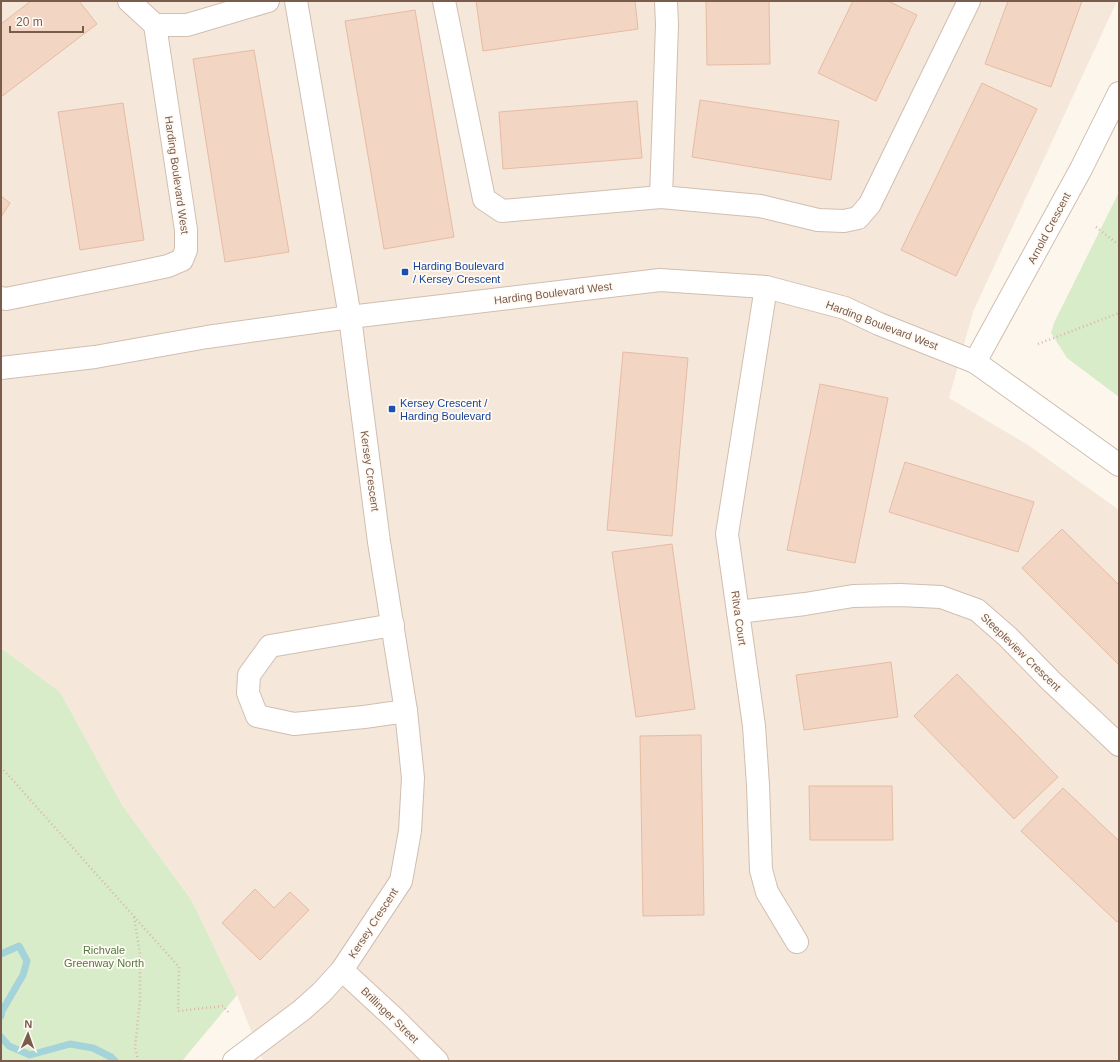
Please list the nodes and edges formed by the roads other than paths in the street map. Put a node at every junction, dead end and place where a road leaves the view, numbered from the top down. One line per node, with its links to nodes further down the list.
1 (129, 1): 7 (street)
2 (268, 1): 7 (street)
3 (296, 1): 12 (street)
4 (444, 1): 9 (street)
5 (666, 1): 9 (street)
6 (969, 1): 9 (street)
7 (155, 25): 11 (street, Harding Boulevard West)
8 (1119, 93): 13 (street, Arnold Crescent)
9 (661, 197)
10 (766, 287): 12 (street, Harding Boulevard West); 13 (street, Harding Boulevard West); 16 (street, Ritva Court)
11 (1, 298)
12 (350, 317): 14 (street, Harding Boulevard West); 17 (street, Kersey Crescent)
13 (975, 362): 15 (street, Harding Boulevard West)
14 (1, 368)
15 (1119, 465)
16 (738, 612): 19 (street, Steepleview Crescent); 20 (street, Ritva Court)
17 (393, 625): 18 (street, Kersey Crescent); 18 (street)
18 (406, 711): 21 (street, Kersey Crescent)
19 (1119, 745)
20 (798, 942)
21 (342, 970): 22 (street, Kersey Crescent); 23 (street, Brillinger Street)
22 (234, 1061)
23 (437, 1061)

